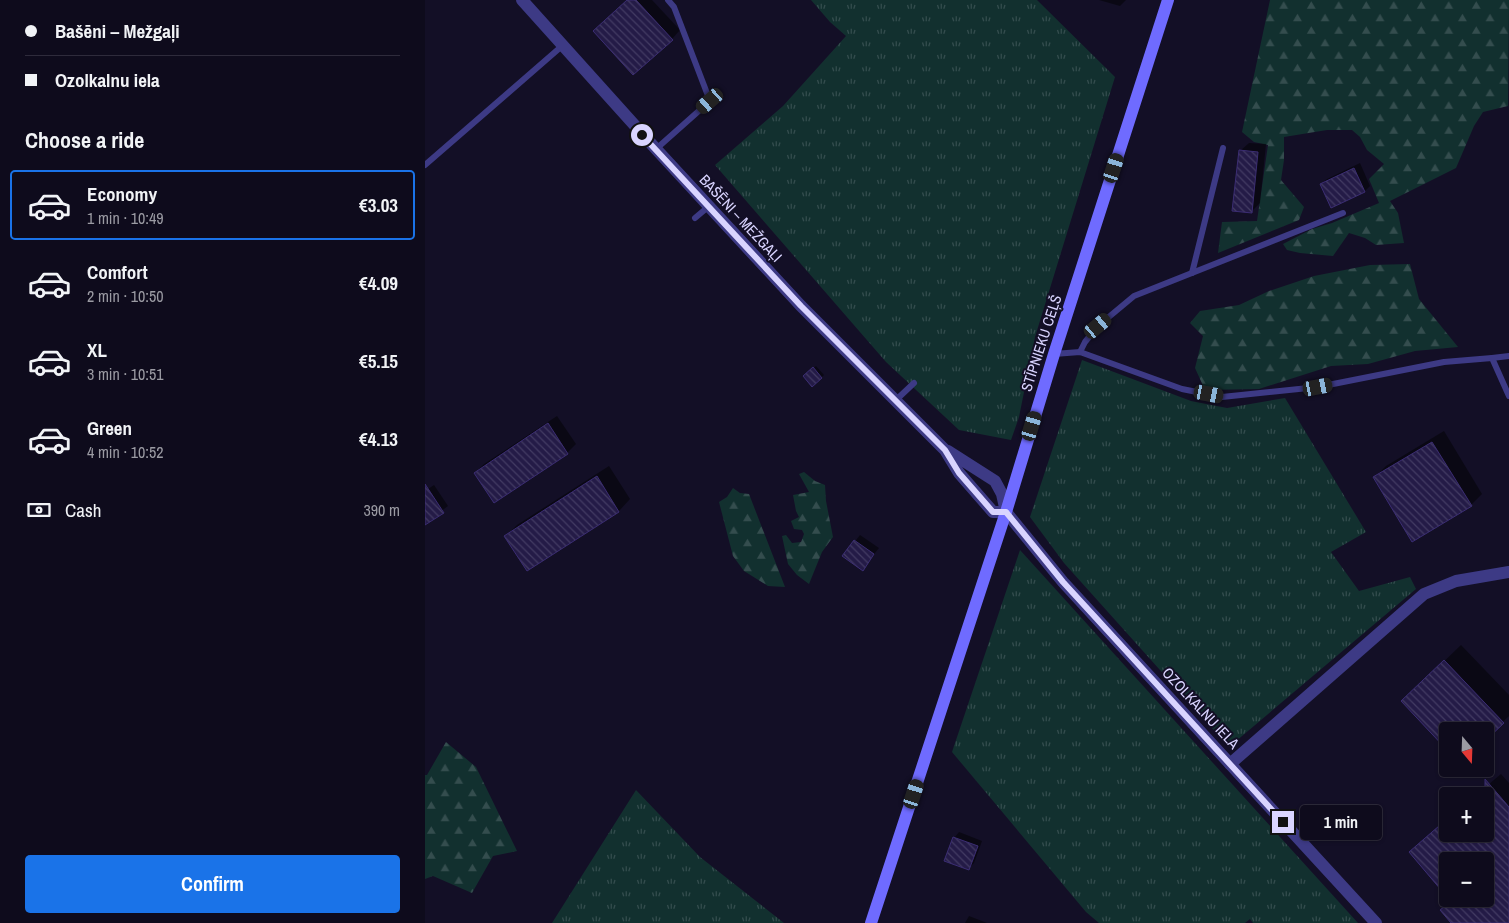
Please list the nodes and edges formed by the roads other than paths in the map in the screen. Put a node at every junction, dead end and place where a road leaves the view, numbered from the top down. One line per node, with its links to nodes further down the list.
1 (522, 0): 4 (street, BAŠĒNI – MEŽGAĻI)
2 (668, 0): 6 (lane)
3 (1168, 0): 13 (main road, STĪPNIEKU CEĻŠ)
4 (562, 46): 6 (street, BAŠĒNI – MEŽGAĻI); 7 (lane)
5 (1223, 148): 11 (lane)
6 (656, 149): 8 (street, BAŠĒNI – MEŽGAĻI)
7 (425, 165)
8 (708, 206): 10 (lane); 18 (street, BAŠĒNI – MEŽGAĻI)
9 (1343, 213): 11 (lane)
10 (695, 218)
11 (1192, 273): 12 (lane)
12 (1080, 352): 13 (lane); 15 (lane)
13 (1054, 354): 20 (main road, STĪPNIEKU CEĻŠ)
14 (1509, 356): 15 (lane)
15 (1492, 358): 17 (lane)
16 (914, 384): 18 (lane)
17 (1509, 396)
18 (896, 400): 19 (street, BAŠĒNI – MEŽGAĻI)
19 (945, 450): 20 (street, BAŠĒNI – MEŽGAĻI); 20 (street, BAŠĒNI – MEŽGAĻI)
20 (1006, 512): 22 (street, OZOLKALNU IELA); 23 (main road, STĪPNIEKU CEĻŠ)
21 (1509, 572): 22 (street)
22 (1230, 764): 24 (street, OZOLKALNU IELA)
23 (871, 923)
24 (1376, 923)

